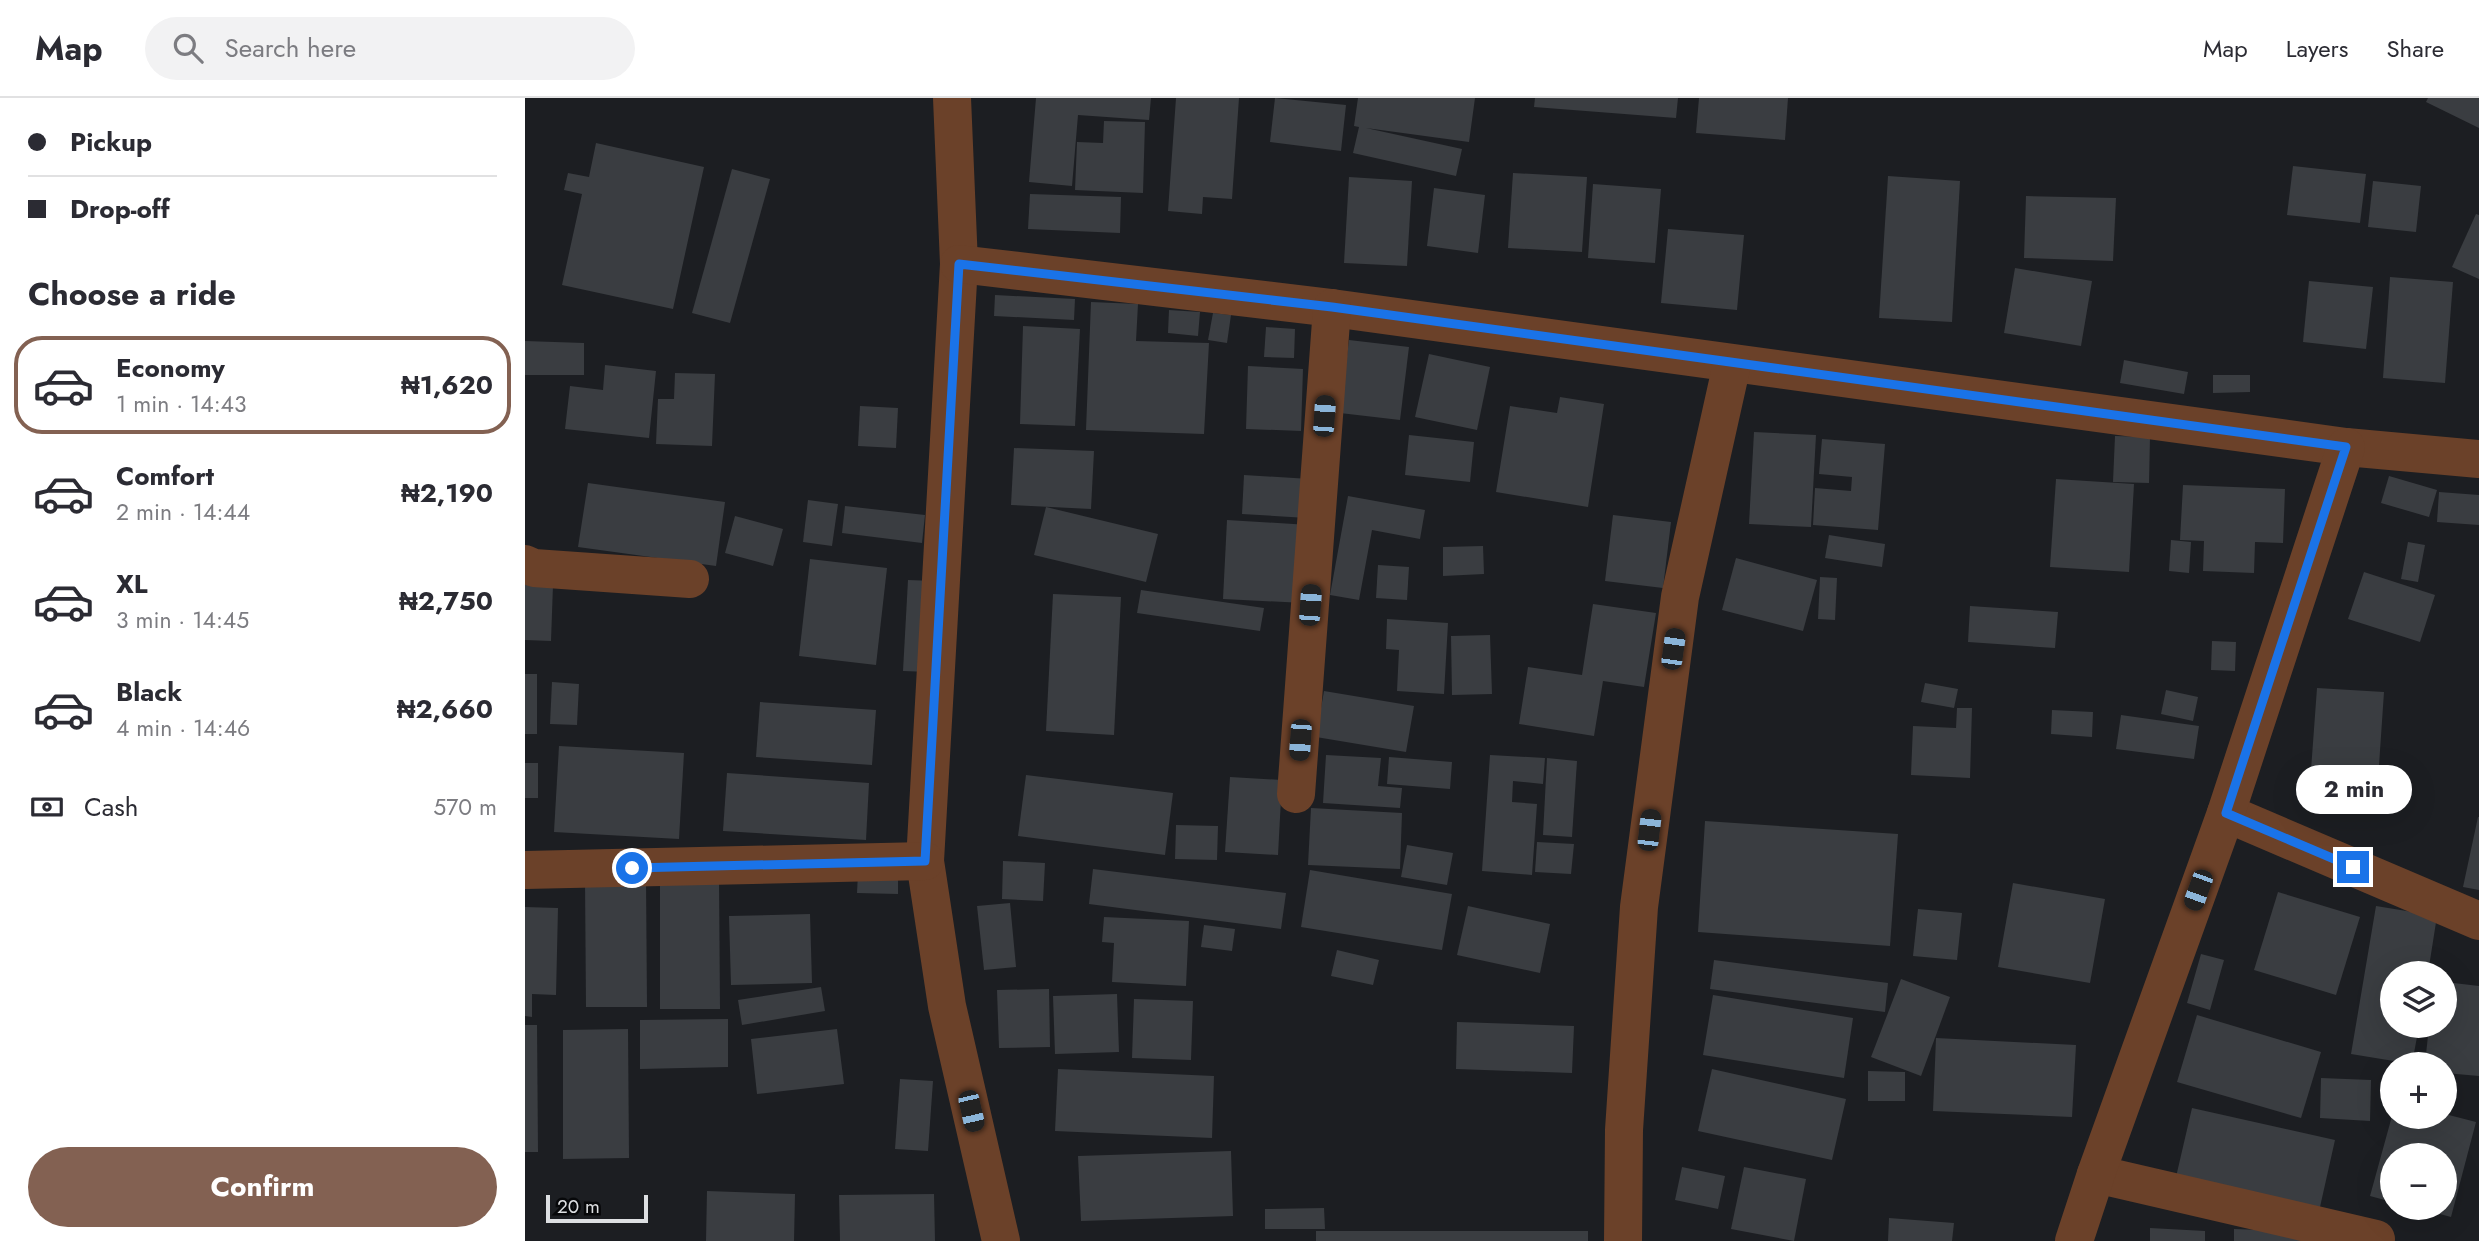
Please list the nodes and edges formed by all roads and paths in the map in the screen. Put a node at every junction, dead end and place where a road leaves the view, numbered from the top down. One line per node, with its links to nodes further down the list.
1 (952, 98): 2 (street)
2 (959, 264): 3 (street); 11 (street)
3 (1332, 307): 4 (street); 9 (street)
4 (1732, 364): 5 (street); 17 (street)
5 (2346, 447): 6 (street); 10 (street)
6 (2479, 459)
7 (525, 564): 8 (street)
8 (690, 579)
9 (1296, 794)
10 (2226, 813): 13 (street); 14 (street)
11 (925, 861): 12 (street); 16 (street)
12 (525, 870)
13 (2479, 921)
14 (2096, 1174): 15 (street); 18 (street)
15 (2376, 1238)
16 (1001, 1241)
17 (1623, 1241)
18 (2074, 1241)

